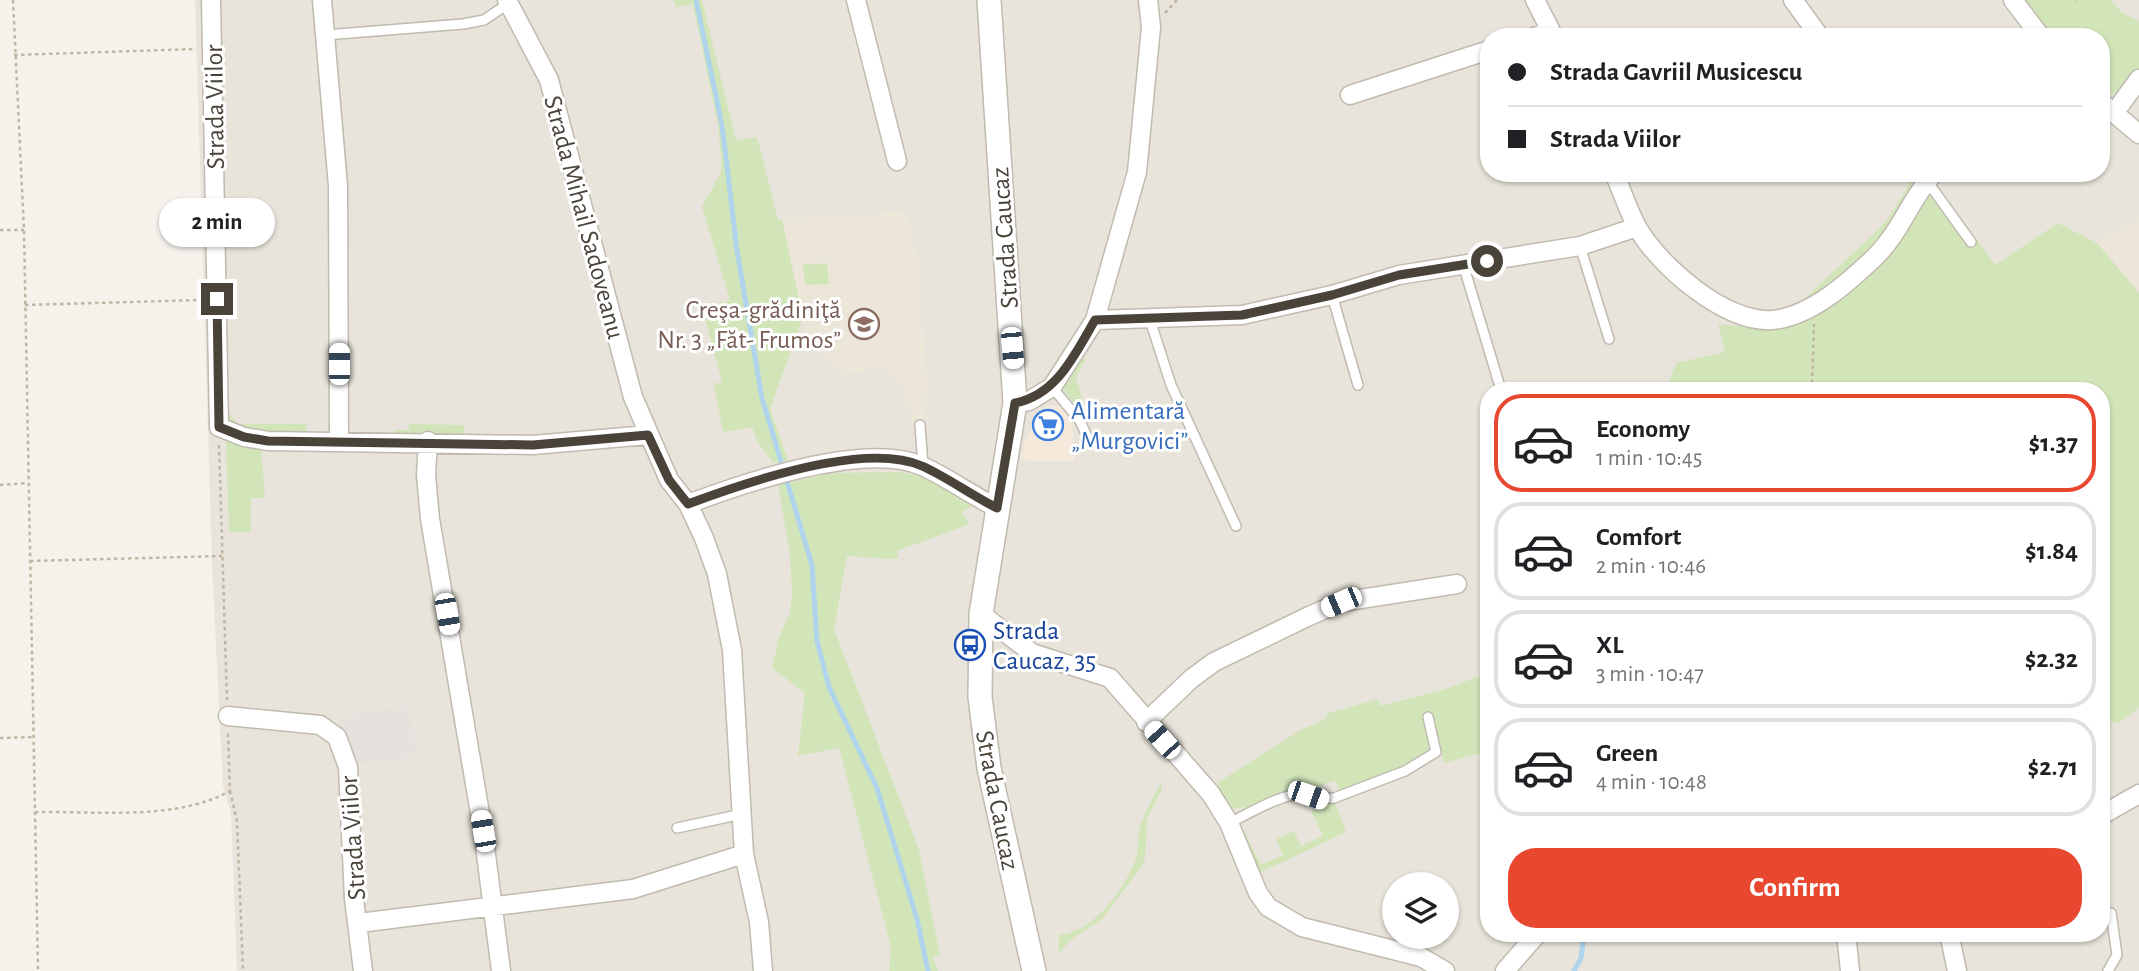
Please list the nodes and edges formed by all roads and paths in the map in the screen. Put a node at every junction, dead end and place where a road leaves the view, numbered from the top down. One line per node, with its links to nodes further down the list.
1 (13, 0): 17 (path)
2 (211, 0): 15 (street, Strada Viilor)
3 (322, 0): 14 (street)
4 (856, 0): 23 (street)
5 (989, 0): 44 (street, Strada Caucaz)
6 (1148, 0): 37 (street)
7 (1535, 0): 11 (street)
8 (1793, 0): 12 (street)
9 (2013, 0): 13 (street)
10 (508, 2): 14 (lane, Strada Mihail Sadoveanu); 47 (street, Strada Mihail Sadoveanu)
11 (1550, 28)
12 (1813, 28)
13 (2034, 28)
14 (325, 35): 48 (street)
15 (213, 48): 17 (path); 34 (street, Strada Viilor)
16 (1480, 53): 19 (street)
17 (14, 55): 29 (path)
18 (2139, 79): 20 (street)
19 (1350, 95)
20 (2110, 106)
21 (2110, 108): 22 (street)
22 (2139, 134)
23 (897, 161)
24 (1618, 182): 27 (street)
25 (1925, 182): 36 (street)
26 (1932, 182): 30 (lane)
27 (1637, 227): 31 (street); 36 (street)
28 (0, 230): 29 (path)
29 (24, 230): 35 (path)
30 (1971, 242)
31 (1580, 246): 32 (street); 39 (lane)
32 (1463, 264): 33 (street); 40 (lane)
33 (1332, 295): 38 (street); 42 (lane)
34 (217, 299): 35 (path); 46 (street, Strada Viilor)
35 (25, 305): 52 (path)
36 (1805, 309): 41 (path)
37 (1095, 320): 38 (street); 43 (street)
38 (1150, 320): 56 (lane)
39 (1609, 339)
40 (1499, 382)
41 (1812, 382)
42 (1358, 385)
43 (1052, 387): 44 (street); 50 (lane)
44 (1015, 403): 55 (street, Strada Caucaz)
45 (920, 425): 51 (lane)
46 (219, 427): 48 (street); 57 (path)
47 (648, 435): 49 (street); 54 (street, Strada Mihail Sadoveanu)
48 (339, 440): 49 (street)
49 (428, 442): 74 (street)
50 (1090, 443)
51 (923, 466): 54 (street); 55 (street)
52 (29, 483): 53 (path); 58 (path)
53 (0, 485)
54 (688, 504): 70 (street, Strada Mihail Sadoveanu)
55 (997, 508): 60 (street, Strada Caucaz)
56 (1236, 526)
57 (222, 556): 58 (path); 61 (path)
58 (30, 561): 64 (path)
59 (1457, 584): 63 (street)
60 (981, 614): 63 (street); 85 (street, Strada Caucaz)
61 (228, 716): 66 (path); 76 (street, Strada Viilor)
62 (1429, 717): 71 (lane)
63 (1146, 722): 71 (street)
64 (34, 737): 65 (path); 69 (path)
65 (0, 738)
66 (230, 791): 69 (path); 81 (path)
67 (2139, 794): 68 (street)
68 (2110, 810)
69 (35, 812): 80 (path)
70 (742, 814): 72 (lane); 73 (street, Strada Mihail Sadoveanu)
71 (1229, 823): 86 (street)
72 (677, 828)
73 (744, 854): 74 (street); 84 (street, Strada Mihail Sadoveanu)
74 (494, 907): 76 (street); 83 (street)
75 (2111, 913): 90 (lane)
76 (359, 923): 82 (street, Strada Viilor)
77 (1530, 942): 87 (street)
78 (1847, 942): 88 (street)
79 (1951, 942): 89 (street)
80 (38, 971)
81 (243, 971)
82 (363, 971)
83 (501, 971)
84 (763, 971)
85 (1034, 971)
86 (1445, 971)
87 (1505, 971)
88 (1850, 971)
89 (1956, 971)
90 (2108, 971)

